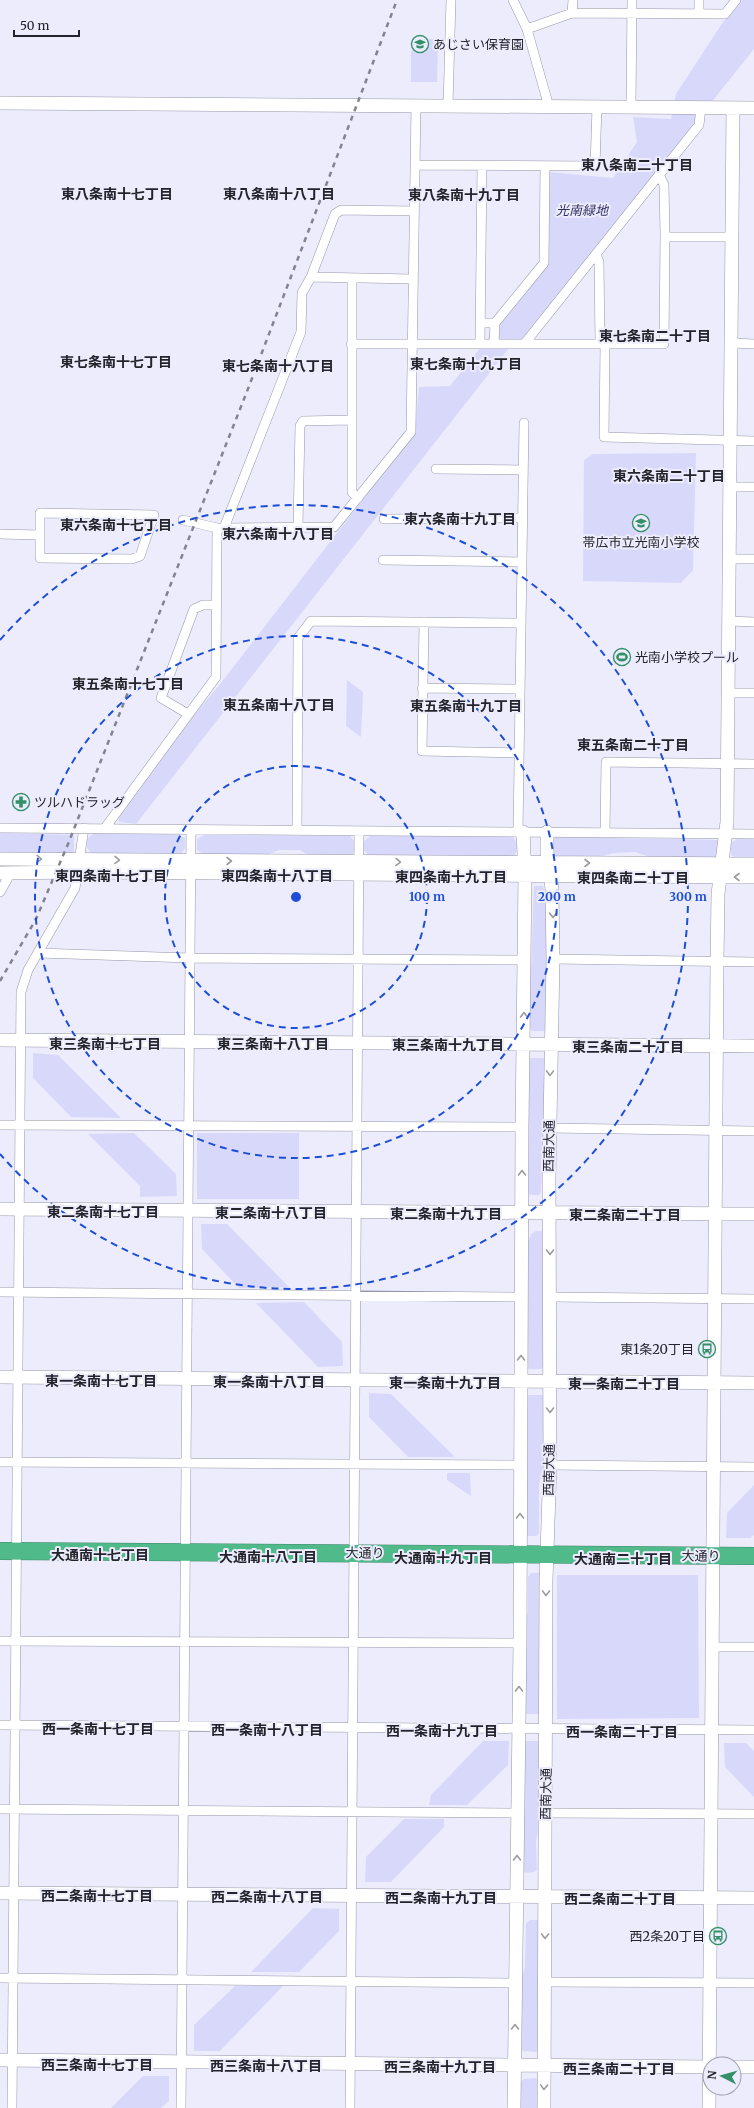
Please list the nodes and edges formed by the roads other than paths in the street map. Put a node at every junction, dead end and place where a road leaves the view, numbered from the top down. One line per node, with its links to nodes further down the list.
1 (451, 0): 13 (street)
2 (513, 0): 10 (street)
3 (573, 0): 7 (street)
4 (632, 0): 8 (street)
5 (699, 0): 9 (street)
6 (736, 0): 9 (street)
7 (572, 13): 8 (street); 10 (street)
8 (632, 13): 9 (street); 16 (street)
9 (699, 14)
10 (527, 29): 14 (street)
11 (0, 103): 12 (street)
12 (416, 105): 13 (street); 20 (street)
13 (448, 105): 14 (street)
14 (549, 107): 15 (street)
15 (597, 107): 16 (street); 22 (street)
16 (631, 107): 17 (street)
17 (701, 108): 18 (street); 23 (street)
18 (733, 108): 19 (street); 26 (street)
19 (754, 108)
20 (415, 165): 21 (street); 24 (street)
21 (482, 166): 22 (street); 31 (street)
22 (545, 166): 32 (street)
23 (659, 174): 25 (street); 27 (street)
24 (414, 211): 28 (street); 30 (street)
25 (666, 237): 26 (street); 37 (street)
26 (732, 237): 38 (street)
27 (596, 254): 36 (street); 37 (street)
28 (311, 277): 29 (street); 54 (street)
29 (352, 278): 30 (street); 39 (street)
30 (413, 279): 33 (street)
31 (480, 323): 32 (street); 34 (street)
32 (495, 323): 35 (street)
33 (412, 343): 34 (street); 39 (street); 49 (street)
34 (480, 343): 35 (street)
35 (494, 343): 36 (street)
36 (524, 343): 37 (street)
37 (603, 343): 43 (street)
38 (732, 343): 40 (street); 43 (street)
39 (351, 344): 41 (street)
40 (754, 344)
41 (351, 420): 49 (street); 53 (street)
42 (524, 423): 46 (street)
43 (731, 441): 44 (street); 47 (street)
44 (754, 441)
45 (436, 469): 46 (street)
46 (523, 470): 50 (street)
47 (730, 487): 48 (street); 57 (street)
48 (754, 487)
49 (358, 498): 53 (street)
50 (522, 518): 51 (street); 60 (street)
51 (384, 519)
52 (183, 520): 54 (street)
53 (298, 527): 54 (street)
54 (220, 528): 61 (street)
55 (0, 534): 56 (street)
56 (39, 535): 56 (street)
57 (730, 559): 58 (street); 62 (street)
58 (754, 559)
59 (383, 560): 60 (street)
60 (522, 562): 65 (street)
61 (215, 605): 70 (street); 70 (street)
62 (729, 621): 64 (street); 68 (street)
63 (424, 622): 65 (street); 66 (street); 78 (street)
64 (754, 622)
65 (521, 623): 67 (street)
66 (422, 688): 67 (street); 71 (street)
67 (520, 689): 71 (street)
68 (728, 693): 69 (street); 72 (street)
69 (754, 693)
70 (188, 714): 76 (street)
71 (519, 753): 80 (street)
72 (728, 764): 73 (street); 82 (street); 83 (street)
73 (754, 764)
74 (0, 828): 75 (street)
75 (84, 828): 76 (street); 89 (street)
76 (105, 828): 77 (street)
77 (190, 830): 78 (street); 90 (street)
78 (297, 831): 79 (street)
79 (359, 832): 80 (street); 91 (street)
80 (521, 832): 81 (street); 92 (street, 西南大通)
81 (547, 832): 82 (street); 86 (street, 西南大通)
82 (605, 833): 83 (street)
83 (726, 834): 84 (street); 87 (street)
84 (754, 834)
85 (0, 859): 89 (street, one-way to 89)
86 (548, 863): 87 (street, one-way to 87); 92 (street); 94 (street, 西南大通)
87 (722, 863): 88 (street); 95 (street)
88 (754, 864)
89 (78, 866): 90 (street); 93 (street); 98 (street)
90 (190, 866): 91 (street); 99 (street)
91 (358, 868): 92 (street); 100 (street)
92 (525, 869): 94 (street); 102 (street, 西南大通)
93 (5, 874): 97 (street)
94 (551, 876): 95 (street); 101 (street, 西南大通, one-way to 101)
95 (720, 877): 96 (street, one-way to 95); 103 (street)
96 (754, 877)
97 (0, 892)
98 (38, 953): 99 (street); 106 (street)
99 (190, 958): 100 (street); 107 (street)
100 (358, 959): 102 (street); 108 (street)
101 (553, 959): 103 (street); 110 (street, 西南大通)
102 (524, 960): 109 (street, 西南大通, one-way to 102)
103 (717, 962): 104 (street); 111 (street)
104 (754, 962)
105 (0, 1040): 106 (street)
106 (20, 1040): 107 (street); 114 (street)
107 (189, 1042): 108 (street); 115 (street)
108 (358, 1043): 109 (street); 116 (street)
109 (524, 1044): 110 (street); 117 (street, 西南大通)
110 (551, 1044): 111 (street); 118 (street, 西南大通, one-way to 118)
111 (717, 1046): 112 (street); 119 (street)
112 (754, 1046)
113 (0, 1124): 114 (street)
114 (20, 1125): 115 (street); 122 (street)
115 (188, 1126): 116 (street); 123 (street)
116 (357, 1127): 117 (street); 124 (street)
117 (522, 1127): 125 (street, 西南大通, one-way to 117)
118 (550, 1128): 119 (street); 126 (street, 西南大通)
119 (716, 1130): 120 (street); 127 (street)
120 (754, 1131)
121 (0, 1208): 122 (street)
122 (20, 1209): 123 (street); 130 (street)
123 (188, 1210): 124 (street); 131 (street)
124 (357, 1212): 125 (street); 132 (street)
125 (522, 1212): 126 (street); 133 (street, 西南大通)
126 (550, 1213): 127 (street); 134 (street, 西南大通, one-way to 134)
127 (714, 1214): 128 (street); 135 (street)
128 (754, 1214)
129 (0, 1292): 130 (street)
130 (19, 1293): 131 (street); 138 (street)
131 (188, 1293): 132 (street); 139 (street)
132 (356, 1295): 133 (street); 140 (street)
133 (521, 1297): 141 (street, 西南大通, one-way to 133)
134 (550, 1297): 135 (street); 142 (street, 西南大通)
135 (714, 1298): 136 (street); 143 (street)
136 (754, 1299)
137 (0, 1377): 138 (street)
138 (19, 1377): 139 (street); 146 (street)
139 (187, 1379): 140 (street); 147 (street)
140 (356, 1381): 141 (street); 148 (street)
141 (521, 1382): 142 (street); 150 (street, 西南大通)
142 (550, 1382): 143 (street); 149 (street, 西南大通, one-way to 149)
143 (715, 1383): 144 (street); 151 (street)
144 (754, 1383)
145 (0, 1462): 146 (street)
146 (17, 1462): 147 (street); 154 (street)
147 (186, 1462): 148 (street); 155 (street)
148 (355, 1463): 150 (street); 156 (street)
149 (550, 1465): 151 (street); 157 (street, 西南大通)
150 (520, 1466): 158 (street, 西南大通, one-way to 150)
151 (713, 1467): 152 (street); 159 (street)
152 (754, 1467)
153 (0, 1551): 154 (highway, 大通り)
154 (17, 1552): 155 (highway, 大通り); 162 (street)
155 (185, 1552): 156 (highway, 大通り); 163 (street)
156 (354, 1552): 158 (highway, 大通り); 164 (street)
157 (547, 1554): 158 (highway, 大通り); 159 (highway, 大通り); 173 (street, 西南大通, one-way to 173)
158 (520, 1555): 165 (street, 西南大通)
159 (713, 1556): 160 (highway, 大通り); 166 (street)
160 (754, 1556)
161 (0, 1641): 162 (street)
162 (15, 1642): 163 (street); 169 (street)
163 (185, 1642): 164 (street); 170 (street)
164 (354, 1643): 165 (street); 171 (street)
165 (520, 1643): 172 (street, 西南大通, one-way to 165)
166 (713, 1647): 167 (street); 174 (street)
167 (754, 1647)
168 (0, 1725): 169 (street)
169 (15, 1725): 170 (street); 177 (street)
170 (184, 1725): 171 (street); 178 (street)
171 (352, 1727): 172 (street); 179 (street)
172 (518, 1728): 173 (street); 180 (street, 西南大通)
173 (546, 1729): 174 (street); 181 (street, 西南大通)
174 (712, 1730): 175 (street); 182 (street)
175 (754, 1730)
176 (0, 1809): 177 (street)
177 (14, 1809): 178 (street); 185 (street)
178 (184, 1810): 179 (street); 186 (street)
179 (352, 1811): 180 (street); 187 (street)
180 (517, 1813): 188 (street, 西南大通, one-way to 180)
181 (546, 1813): 182 (street); 189 (street, 西南大通)
182 (711, 1814): 183 (street); 190 (street)
183 (754, 1814)
184 (0, 1893): 185 (street)
185 (14, 1893): 186 (street); 193 (street)
186 (183, 1894): 187 (street); 194 (street)
187 (352, 1896): 188 (street); 195 (street)
188 (517, 1897): 189 (street); 198 (street, 西南大通)
189 (545, 1897): 190 (street); 196 (street, 西南大通, one-way to 196)
190 (711, 1897): 191 (street); 197 (street)
191 (754, 1898)
192 (0, 1978): 193 (street)
193 (14, 1978): 194 (street); 201 (street)
194 (182, 1979): 195 (street); 202 (street)
195 (351, 1980): 198 (street); 203 (street)
196 (545, 1982): 197 (street); 205 (street, 西南大通)
197 (709, 1982): 199 (street); 200 (street)
198 (515, 1983): 204 (street, 西南大通, one-way to 198)
199 (754, 1983)
200 (710, 2056)
201 (6, 2060): 202 (street); 210 (street)
202 (182, 2062): 203 (street); 211 (street)
203 (350, 2064): 204 (street); 212 (street)
204 (515, 2066): 205 (street); 213 (street, 西南大通)
205 (545, 2066): 206 (street); 214 (street, 西南大通, one-way to 214)
206 (702, 2067)
207 (742, 2067): 208 (street)
208 (754, 2067)
209 (709, 2096): 215 (street)
210 (12, 2108)
211 (181, 2108)
212 (350, 2108)
213 (514, 2108)
214 (544, 2108)
215 (709, 2108)

